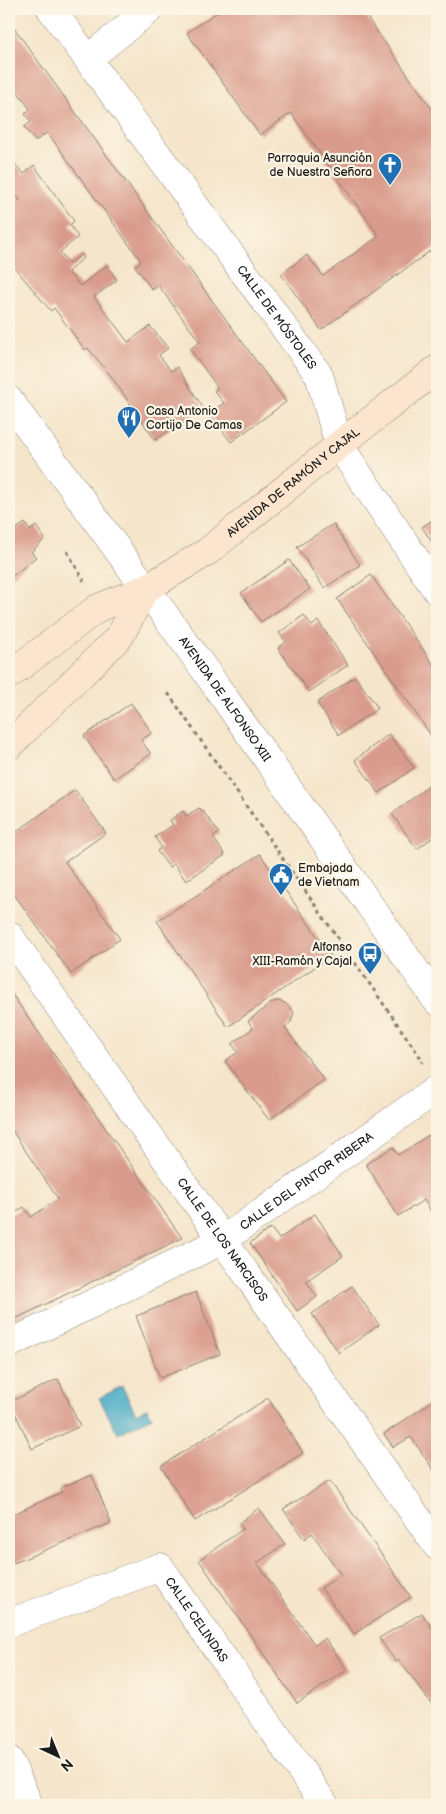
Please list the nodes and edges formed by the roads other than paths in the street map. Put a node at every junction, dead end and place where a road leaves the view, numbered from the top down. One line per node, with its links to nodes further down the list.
1 (51, 9): 3 (street, CALLE DE MÓSTOLES)
2 (150, 9): 3 (street)
3 (89, 58): 6 (street, CALLE DE MÓSTOLES)
4 (437, 369): 6 (main road, AVENIDA DE RAMÓN Y CAJAL)
5 (9, 400): 7 (street, AVENIDA DE ALFONSO XIII)
6 (339, 445): 7 (main road, AVENIDA DE RAMÓN Y CAJAL); 8 (street, CALLE DE MÓSTOLES)
7 (145, 589): 9 (main road, AVENIDA DE RAMÓN Y CAJAL); 10 (main road); 12 (street, AVENIDA DE ALFONSO XIII)
8 (437, 591)
9 (9, 675)
10 (9, 746)
11 (9, 935): 14 (street, CALLE DE LOS NARCISOS)
12 (437, 1001)
13 (437, 1089): 14 (street, CALLE DEL PINTOR RIBERA)
14 (222, 1240): 15 (street, CALLE DEL PINTOR RIBERA); 16 (street, CALLE DE LOS NARCISOS)
15 (9, 1344)
16 (437, 1546)
17 (9, 1623): 20 (street, CALLE CELINDAS)
18 (9, 1760): 19 (street)
19 (29, 1805)
20 (325, 1805)

